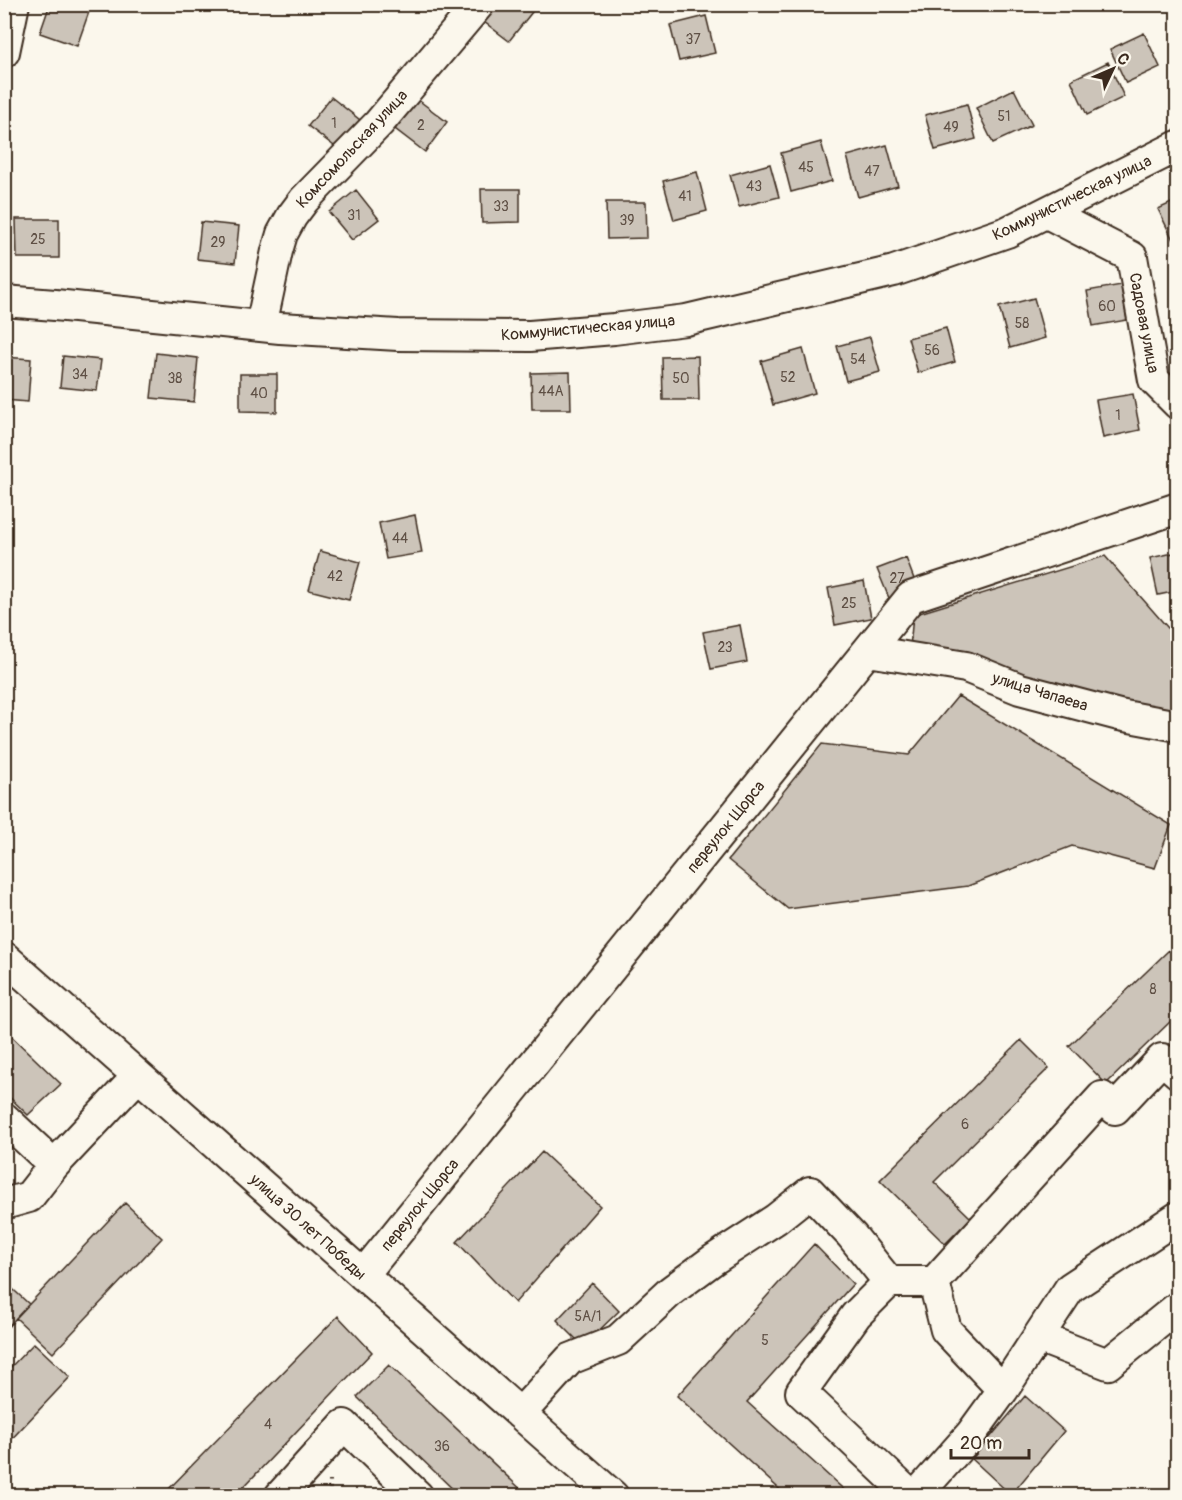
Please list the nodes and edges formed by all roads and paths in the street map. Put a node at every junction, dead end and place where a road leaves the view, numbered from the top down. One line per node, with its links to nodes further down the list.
1 (14, 4): 3 (street)
2 (471, 10): 7 (street, Комсомольская улица)
3 (4, 52)
4 (1178, 146): 5 (street, Коммунистическая улица)
5 (1047, 213): 7 (street, Коммунистическая улица); 8 (street, Садовая улица)
6 (4, 302): 7 (street, Коммунистическая улица)
7 (261, 326)
8 (1178, 404)
9 (1178, 508): 10 (street, переулок Щорса)
10 (868, 651): 11 (street, улица Чапаева); 19 (street, переулок Щорса)
11 (1178, 726)
12 (4, 957): 14 (street, улица 30 лет Победы)
13 (1178, 1073): 21 (street)
14 (138, 1076): 16 (street); 19 (street, улица 30 лет Победы)
15 (4, 1118): 16 (street)
16 (54, 1165): 17 (street)
17 (4, 1204)
18 (1176, 1227): 23 (street)
19 (363, 1275): 25 (street, улица 30 лет Победы)
20 (889, 1282): 21 (street); 25 (street); 29 (street)
21 (934, 1282): 24 (street)
22 (1178, 1308): 23 (street)
23 (1038, 1337): 24 (street)
24 (1003, 1390): 30 (street)
25 (520, 1414): 28 (street, улица 30 лет Победы)
26 (280, 1496): 27 (street)
27 (418, 1496)
28 (613, 1496)
29 (911, 1496)
30 (916, 1496)

